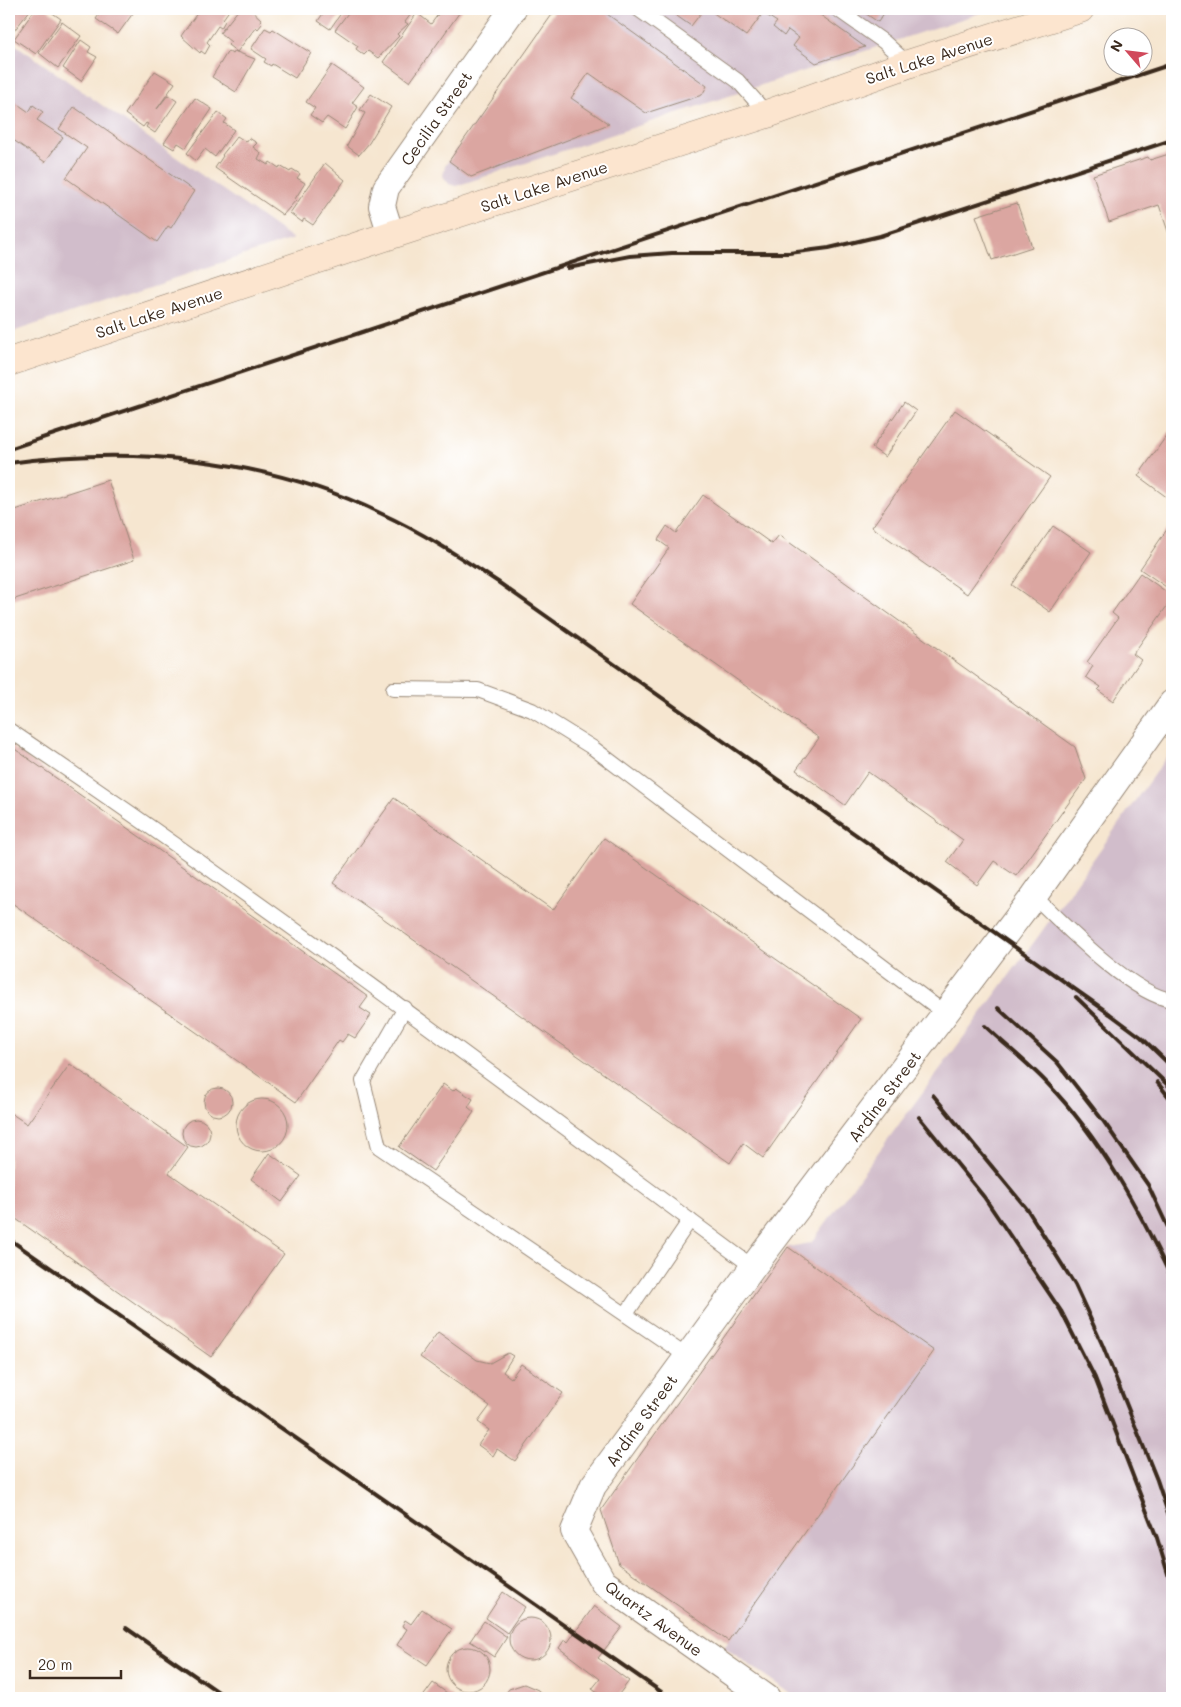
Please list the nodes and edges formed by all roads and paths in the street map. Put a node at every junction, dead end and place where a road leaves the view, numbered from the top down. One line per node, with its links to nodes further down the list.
1 (513, 9): 7 (street, Cecilia Street)
2 (638, 9): 6 (lane)
3 (836, 9): 5 (lane)
4 (1080, 9): 5 (street, Salt Lake Avenue)
5 (908, 64): 6 (street, Salt Lake Avenue)
6 (767, 114): 7 (street, Salt Lake Avenue)
7 (391, 235): 8 (street, Salt Lake Avenue)
8 (9, 362)
9 (393, 689): 15 (lane)
10 (1172, 703): 12 (street, Ardine Street)
11 (9, 730): 14 (lane)
12 (1034, 896): 13 (lane); 15 (street, Ardine Street)
13 (1172, 1000)
14 (406, 1008): 16 (lane); 18 (lane)
15 (946, 1014): 17 (street, Ardine Street)
16 (690, 1220): 17 (lane); 18 (lane)
17 (753, 1268): 19 (street, Ardine Street)
18 (626, 1314): 19 (lane)
19 (688, 1357): 20 (street, Ardine Street)
20 (593, 1486): 21 (street, Quartz Avenue)
21 (767, 1698)

